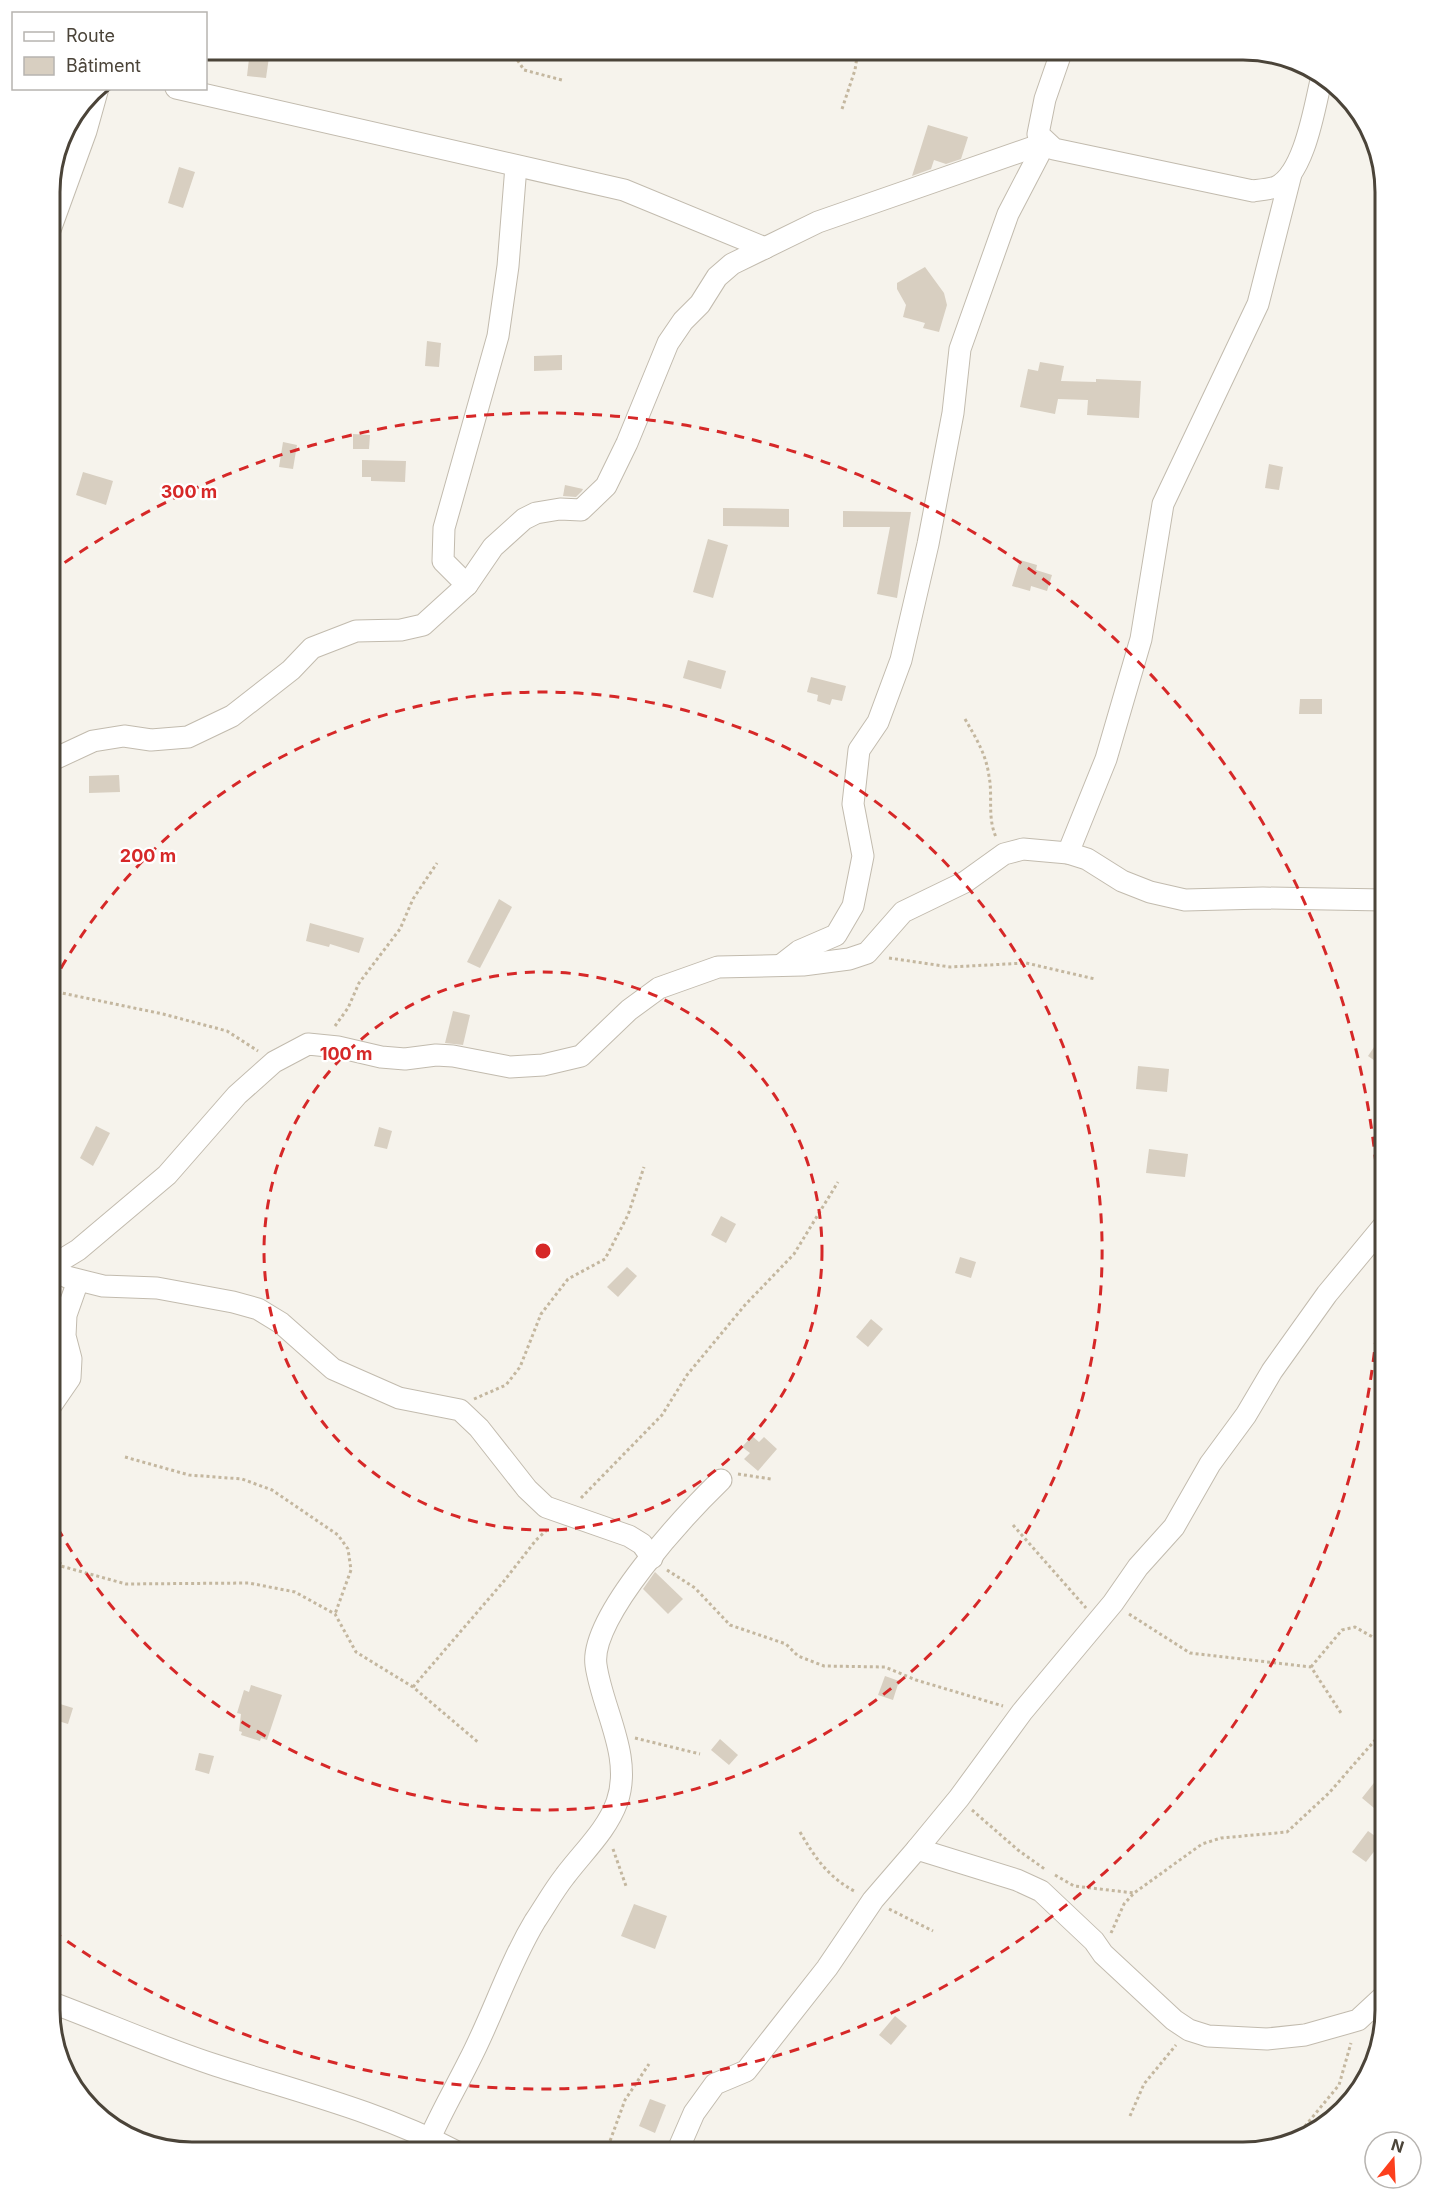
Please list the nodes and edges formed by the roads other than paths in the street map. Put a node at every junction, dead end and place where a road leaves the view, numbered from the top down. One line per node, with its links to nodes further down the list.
1 (1059, 60): 5 (street)
2 (1320, 84): 7 (street)
3 (185, 90): 6 (street)
4 (94, 104): 8 (street)
5 (1045, 143): 7 (street); 9 (street); 14 (street)
6 (516, 166): 9 (street); 10 (street)
7 (1291, 174): 12 (street)
8 (60, 203)
9 (765, 248): 10 (street)
10 (467, 585): 11 (street)
11 (60, 756)
12 (1068, 854): 13 (street); 14 (street)
13 (1375, 900)
14 (781, 965): 16 (street)
15 (1375, 1245): 22 (street)
16 (60, 1262)
17 (60, 1273): 18 (street)
18 (78, 1281): 19 (street); 21 (street)
19 (60, 1392)
20 (721, 1480): 21 (street)
21 (652, 1558): 25 (street)
22 (917, 1850): 24 (street); 27 (street)
23 (60, 2005): 25 (street)
24 (1375, 2005)
25 (430, 2138): 26 (street)
26 (438, 2142)
27 (681, 2142)

